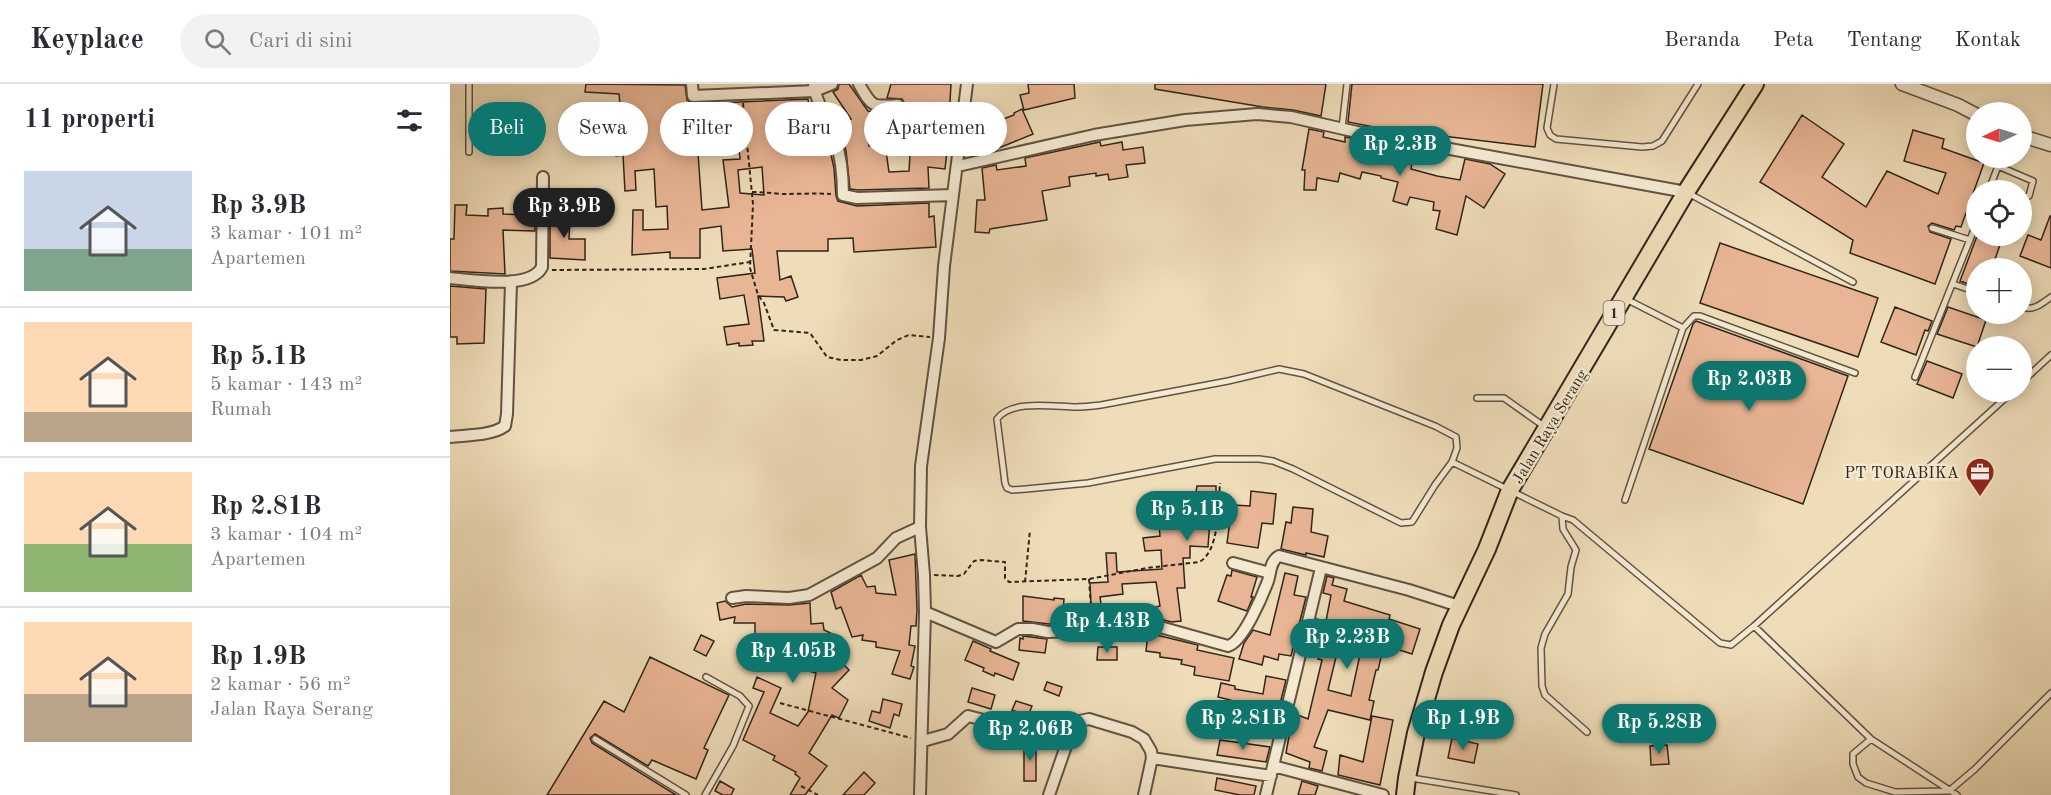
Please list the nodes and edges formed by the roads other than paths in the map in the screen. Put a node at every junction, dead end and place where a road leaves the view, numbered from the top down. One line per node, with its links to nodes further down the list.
1 (469, 84): 12 (lane)
2 (692, 84): 11 (street)
3 (832, 84): 11 (street)
4 (859, 84): 13 (street)
5 (967, 84): 14 (street)
6 (1347, 84): 16 (lane)
7 (1554, 84): 8 (lane)
8 (1698, 84)
9 (1755, 84): 24 (highway, Jalan Raya Serang / 1)
10 (1902, 84): 15 (street)
11 (814, 87): 25 (street)
12 (469, 102)
13 (871, 102)
14 (965, 102)
15 (1966, 109)
16 (1342, 128): 20 (street); 24 (street)
17 (2032, 139): 18 (street)
18 (2051, 145)
19 (959, 156): 20 (street)
20 (958, 166): 25 (street)
21 (2003, 168): 23 (lane)
22 (543, 177): 30 (street)
23 (2031, 180)
24 (1686, 192): 31 (lane); 35 (highway, Jalan Raya Serang / 1)
25 (953, 195): 50 (street)
26 (1932, 228): 27 (lane)
27 (1966, 239)
28 (1968, 246): 32 (lane)
29 (450, 278): 30 (street)
30 (511, 282): 45 (street)
31 (1853, 282)
32 (1953, 284): 33 (lane); 41 (lane)
33 (1966, 288)
34 (2051, 297): 36 (lane)
35 (1623, 298): 37 (lane); 44 (highway, Jalan Raya Serang / 1)
36 (2032, 308)
37 (1683, 328): 39 (lane); 48 (lane)
38 (2051, 356): 40 (lane)
39 (1855, 373)
40 (2032, 373)
41 (1915, 377)
42 (1477, 398): 44 (lane)
43 (2001, 402): 57 (lane)
44 (1547, 428): 47 (highway, Jalan Raya Serang / 1)
45 (450, 437)
46 (1452, 462): 46 (lane); 47 (lane)
47 (1510, 490): 49 (lane); 55 (highway, Jalan Raya Serang / 1)
48 (1626, 500)
49 (1562, 516): 57 (lane); 61 (lane)
50 (920, 532): 54 (street); 56 (street)
51 (1233, 563): 53 (street)
52 (1321, 567): 53 (street); 55 (street); 66 (street)
53 (1270, 573): 56 (street)
54 (732, 598)
55 (1459, 606): 67 (highway, Jalan Raya Serang / 1)
56 (924, 612): 64 (street)
57 (1754, 626): 63 (lane)
58 (706, 677): 70 (lane)
59 (2051, 693): 68 (lane)
60 (1074, 723): 64 (street); 65 (street); 72 (street)
61 (1587, 732)
62 (595, 739): 69 (lane)
63 (1871, 739): 68 (lane); 68 (lane)
64 (923, 741): 71 (street)
65 (1152, 758): 66 (street); 73 (street)
66 (1272, 771): 74 (street); 75 (street)
67 (1407, 778): 76 (highway, Jalan Raya Serang / 1); 77 (lane)
68 (1949, 791): 78 (lane)
69 (686, 795)
70 (705, 795)
71 (920, 795)
72 (1049, 795)
73 (1144, 795)
74 (1266, 795)
75 (1383, 795)
76 (1405, 795)
77 (1516, 795)
78 (1957, 795)

